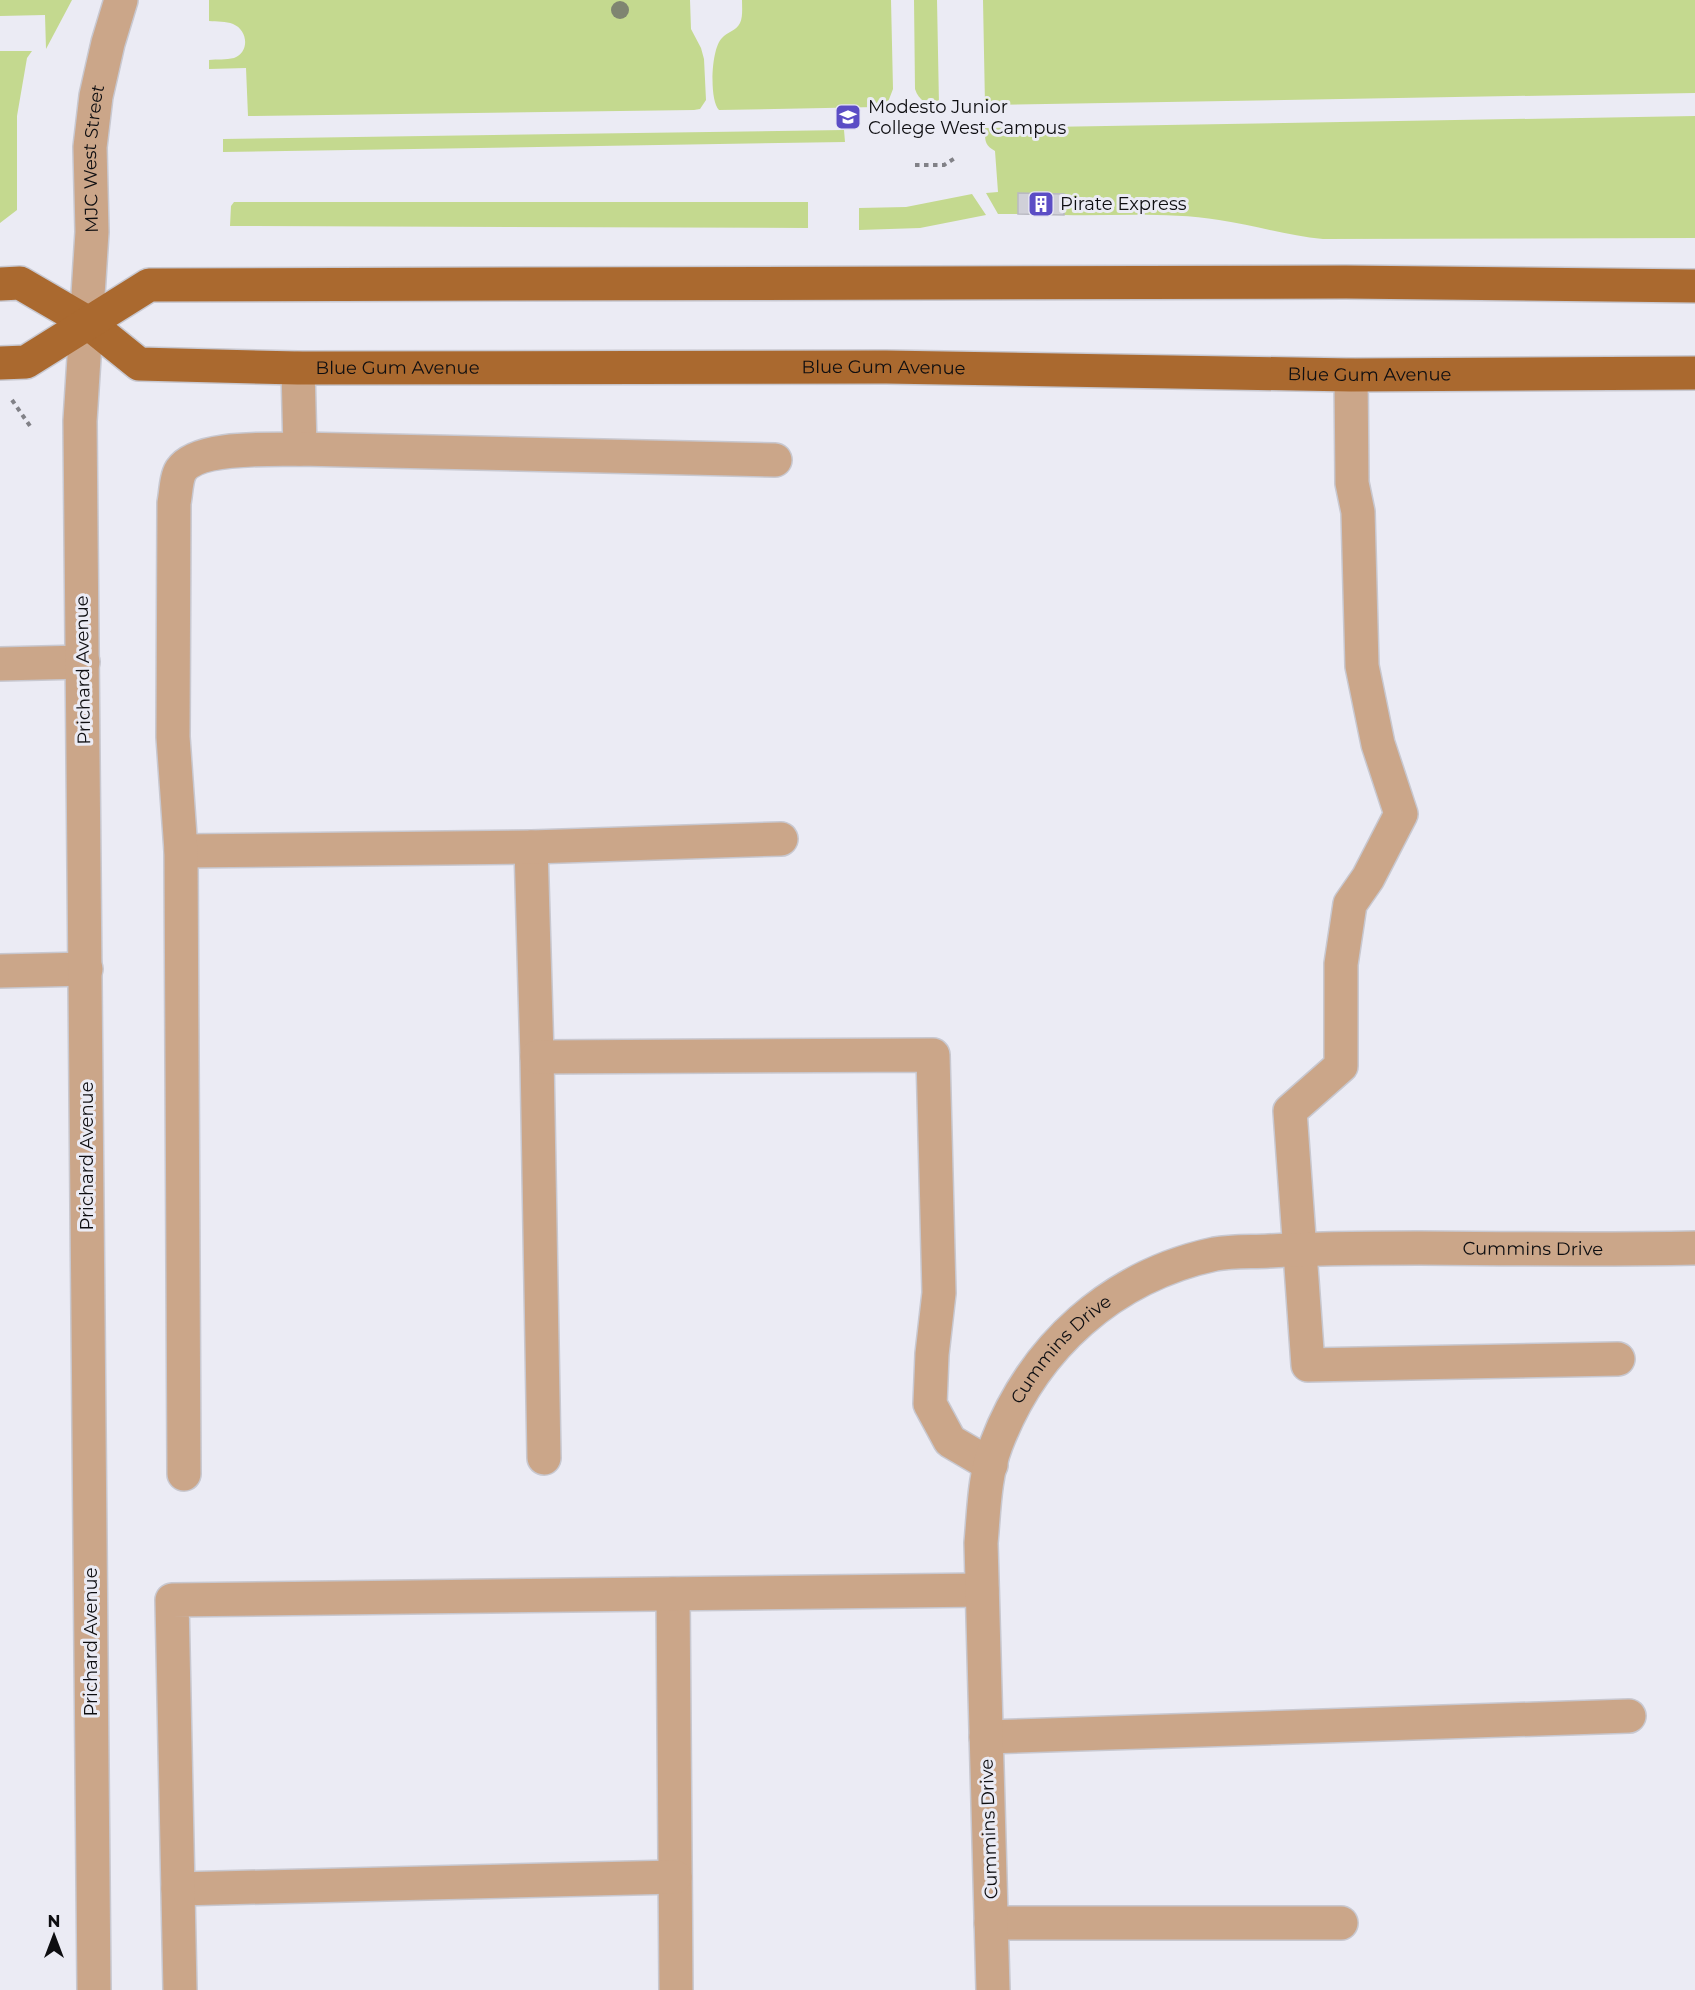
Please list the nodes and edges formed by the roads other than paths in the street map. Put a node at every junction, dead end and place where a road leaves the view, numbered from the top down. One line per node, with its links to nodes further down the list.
1 (121, 0): 4 (street, MJC West Street)
2 (0, 284): 4 (main road, Blue Gum Avenue)
3 (1695, 286): 4 (main road)
4 (87, 322): 5 (main road, Blue Gum Avenue); 8 (main road); 11 (street, Prichard Avenue)
5 (298, 368): 7 (main road, Blue Gum Avenue); 9 (street)
6 (1695, 373): 7 (main road, Blue Gum Avenue)
7 (1351, 375): 20 (street)
8 (3, 378)
9 (300, 449): 10 (street); 15 (street)
10 (775, 460)
11 (83, 662): 12 (street); 16 (street, Prichard Avenue)
12 (0, 664)
13 (781, 839): 14 (street)
14 (531, 847): 15 (street); 18 (street)
15 (181, 851): 24 (street)
16 (86, 969): 17 (street); 33 (street, Prichard Avenue)
17 (0, 971)
18 (537, 1057): 22 (street); 23 (street)
19 (1695, 1248): 20 (street, Cummins Drive)
20 (1299, 1249): 21 (street); 23 (street, Cummins Drive)
21 (1618, 1359)
22 (544, 1458)
23 (991, 1465): 25 (street, Cummins Drive)
24 (184, 1474)
25 (982, 1590): 26 (street); 28 (street, Cummins Drive)
26 (673, 1594): 29 (street); 30 (street)
27 (1629, 1716): 28 (street)
28 (986, 1737): 31 (street, Cummins Drive)
29 (675, 1878): 30 (street); 35 (street)
30 (177, 1889): 34 (street)
31 (991, 1923): 32 (street); 36 (street, Cummins Drive)
32 (1341, 1923)
33 (94, 1990)
34 (180, 1990)
35 (676, 1990)
36 (993, 1990)

